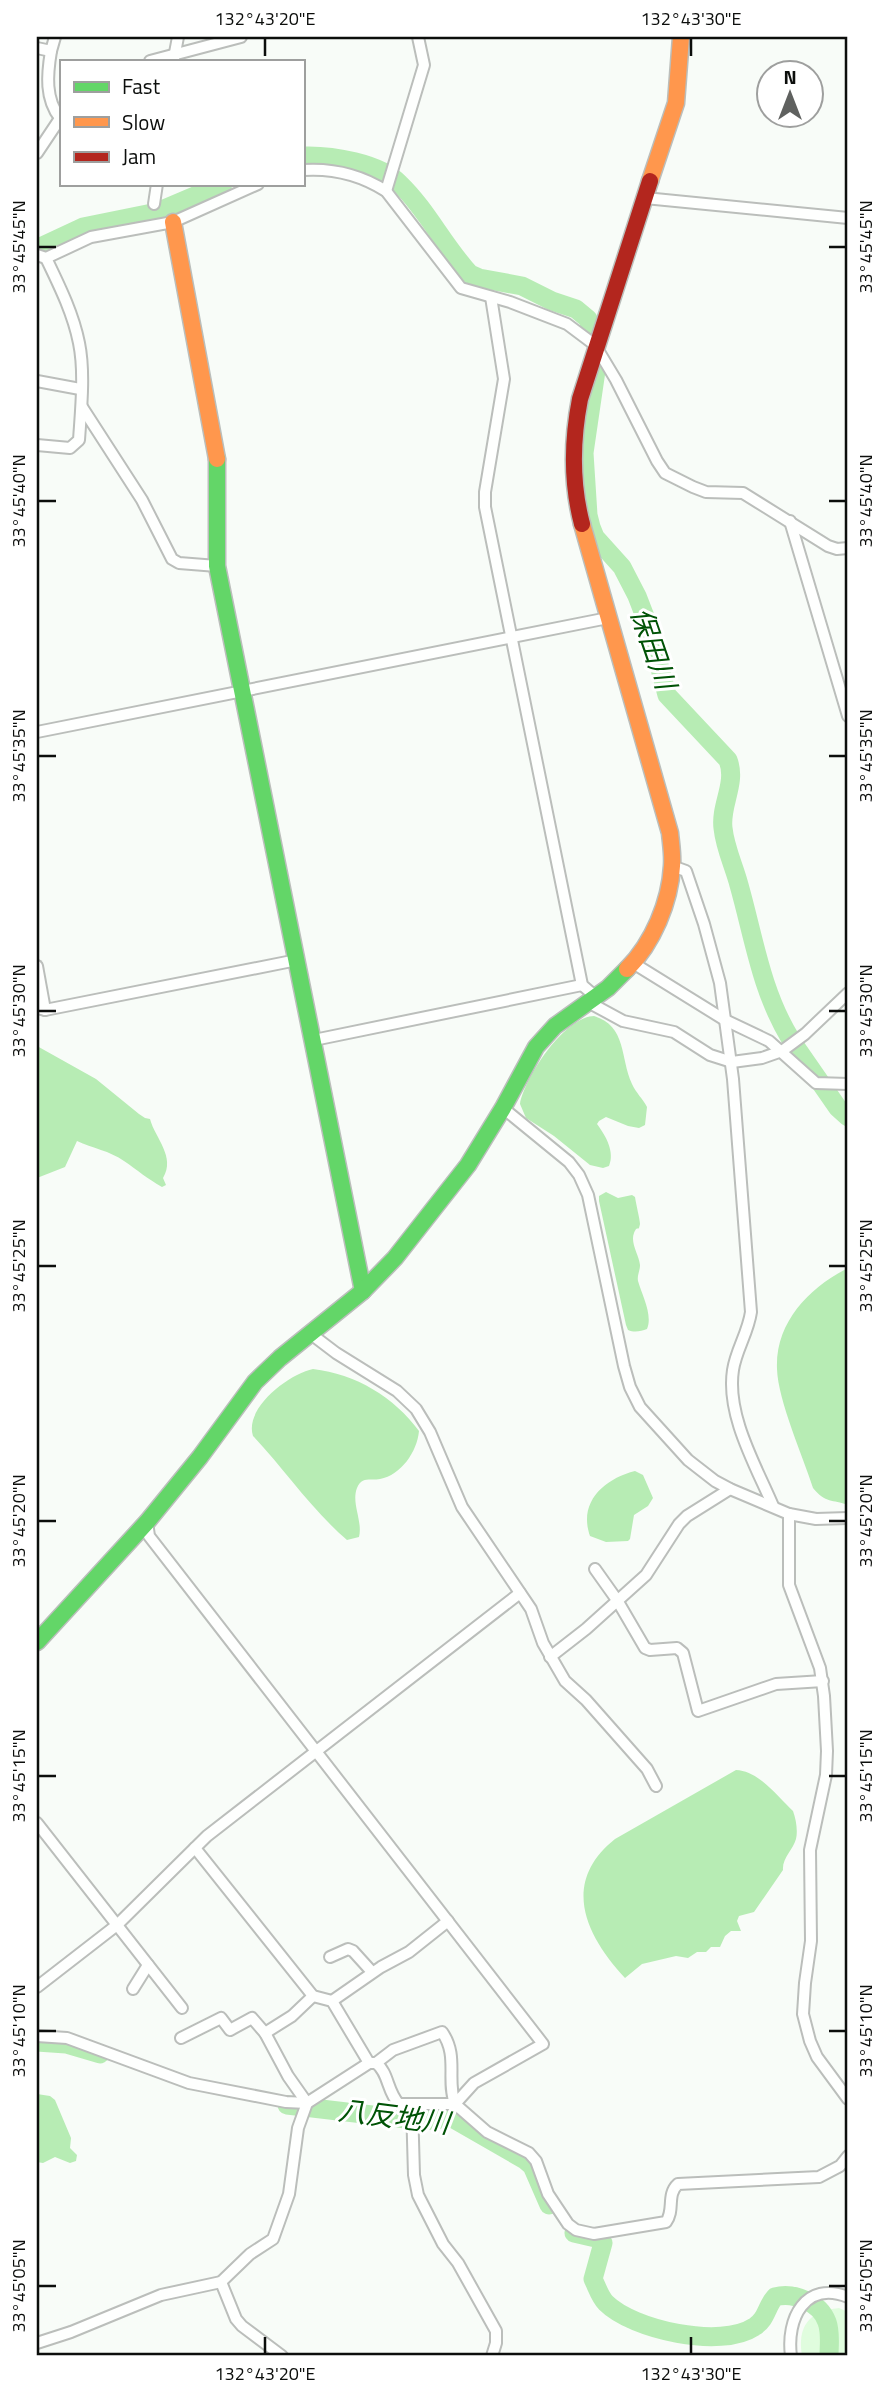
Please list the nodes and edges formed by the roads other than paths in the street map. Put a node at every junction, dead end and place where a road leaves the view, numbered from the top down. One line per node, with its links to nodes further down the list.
1 (55, 37): 7 (street)
2 (178, 37): 8 (street)
3 (241, 37): 8 (street)
4 (418, 37): 15 (street)
5 (681, 37): 16 (street)
6 (37, 48): 7 (street)
7 (51, 51): 9 (street)
8 (174, 58)
9 (60, 116)
10 (60, 118): 11 (street)
11 (37, 153)
12 (304, 170): 15 (street)
13 (157, 186): 17 (street)
14 (254, 186): 19 (street)
15 (386, 191): 21 (street)
16 (645, 198): 18 (street); 22 (street)
17 (155, 204)
18 (848, 218)
19 (173, 222): 20 (street); 29 (street)
20 (40, 257): 24 (street)
21 (491, 297): 22 (street); 31 (street)
22 (595, 345): 27 (street); 30 (street)
23 (37, 381): 24 (street)
24 (80, 389): 25 (street)
25 (82, 407): 26 (street); 29 (street)
26 (37, 445)
27 (790, 521): 28 (street); 33 (street)
28 (848, 548)
29 (218, 566): 32 (street)
30 (608, 618): 31 (street); 35 (street)
31 (511, 637): 32 (street); 39 (street)
32 (243, 691): 34 (street); 36 (street)
33 (848, 716)
34 (37, 732)
35 (672, 866): 37 (street); 43 (street)
36 (297, 960): 42 (street); 44 (street)
37 (633, 963): 41 (street); 43 (street)
38 (37, 966): 42 (street)
39 (582, 985): 41 (street); 44 (street)
40 (848, 993): 45 (street)
41 (592, 999): 46 (street); 48 (street)
42 (41, 1009)
43 (725, 1020): 45 (street); 46 (street)
44 (314, 1040): 49 (street)
45 (782, 1051): 46 (street); 47 (street)
46 (732, 1062): 52 (street)
47 (848, 1084)
48 (503, 1108): 49 (street); 51 (street)
49 (363, 1291): 50 (street)
50 (311, 1334): 55 (street); 57 (street)
51 (730, 1489): 52 (street); 58 (street)
52 (772, 1506): 53 (street)
53 (789, 1514): 54 (street); 61 (street)
54 (848, 1518)
55 (147, 1522): 59 (street); 62 (street)
56 (595, 1569): 58 (street)
57 (520, 1593): 60 (street); 62 (street)
58 (617, 1601): 60 (street); 61 (street)
59 (37, 1642)
60 (550, 1657): 63 (street)
61 (823, 1681): 80 (street)
62 (317, 1752): 65 (street); 66 (street)
63 (656, 1786)
64 (37, 1823): 67 (street)
65 (195, 1848): 67 (street); 73 (street)
66 (448, 1921): 70 (street); 82 (street)
67 (117, 1925): 69 (street); 71 (street)
68 (330, 1957): 70 (street)
69 (148, 1965): 72 (street); 75 (street)
70 (373, 1972): 74 (street)
71 (37, 1987)
72 (133, 1989)
73 (313, 1996): 74 (street); 76 (street)
74 (332, 2001): 79 (street)
75 (182, 2008)
76 (265, 2033): 78 (street); 81 (street)
77 (37, 2036): 81 (street)
78 (181, 2038)
79 (373, 2063): 81 (street); 82 (street); 83 (street)
80 (848, 2099)
81 (307, 2103): 85 (street)
82 (456, 2104): 83 (street); 84 (street)
83 (412, 2105): 89 (street)
84 (848, 2156)
85 (221, 2282): 87 (street); 88 (street)
86 (848, 2297): 90 (street)
87 (37, 2343)
88 (282, 2356)
89 (492, 2356)
90 (791, 2356)

